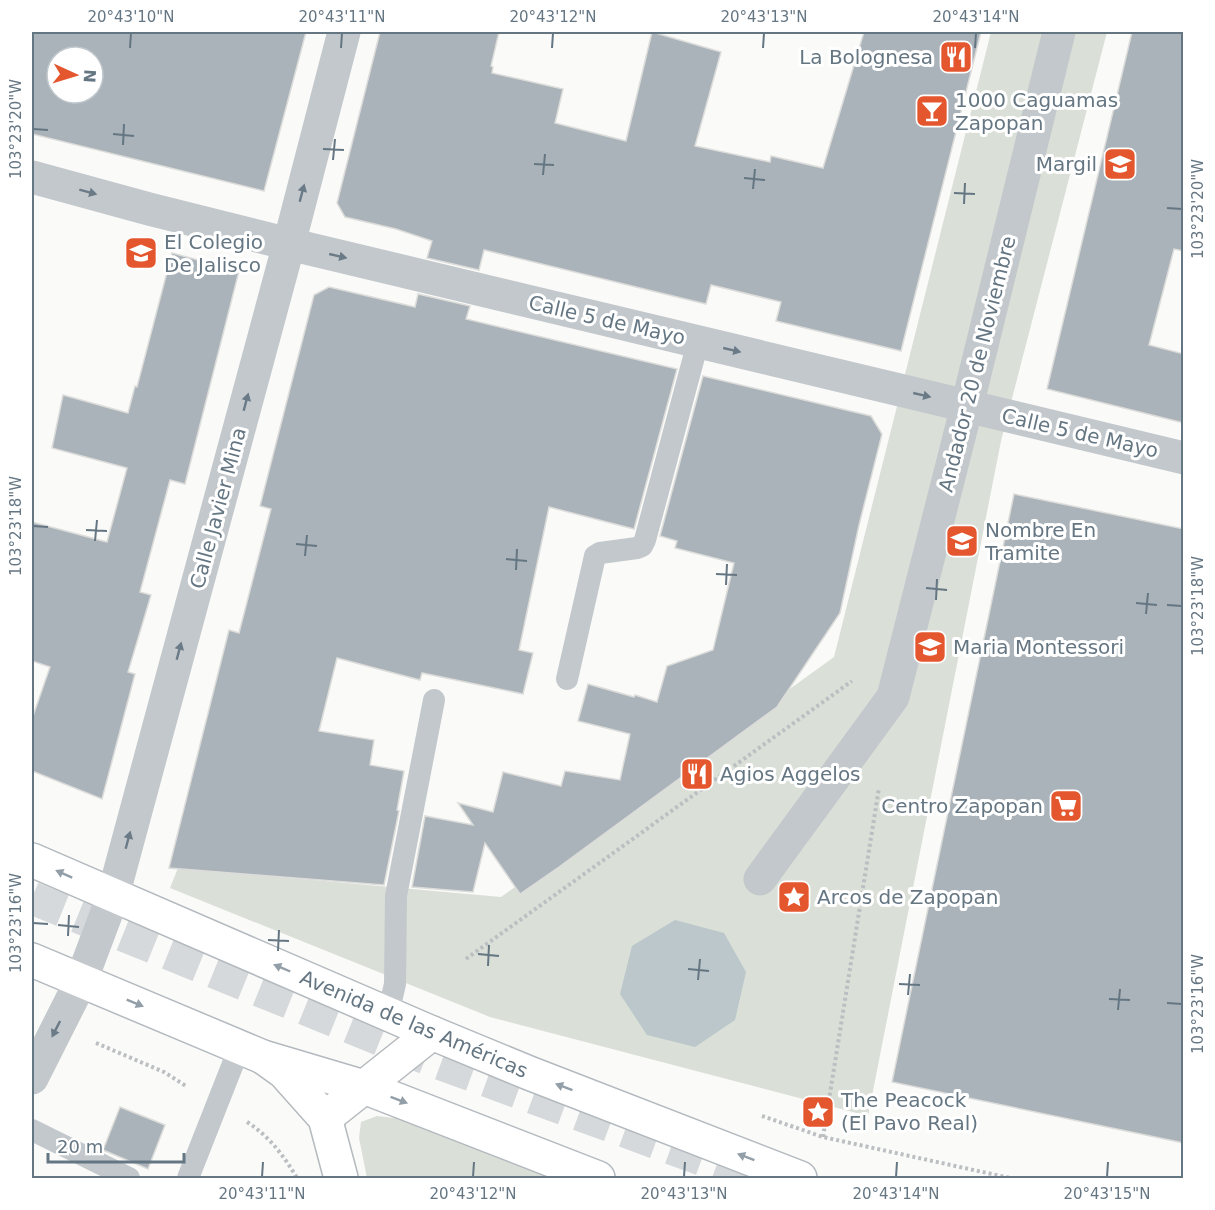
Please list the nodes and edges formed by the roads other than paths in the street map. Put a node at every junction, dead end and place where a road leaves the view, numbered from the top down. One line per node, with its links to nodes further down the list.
1 (344, 32): 4 (street, Calle Javier Mina, one-way to 1)
2 (1059, 32): 6 (street, Andador 20 de Noviembre)
3 (32, 177): 4 (street, Calle 5 de Mayo, one-way to 4)
4 (289, 244): 5 (street, Calle 5 de Mayo, one-way to 5); 12 (street, Calle Javier Mina, one-way to 4)
5 (698, 342): 6 (street, Calle 5 de Mayo, one-way to 6); 8 (lane)
6 (967, 406): 7 (street, Calle 5 de Mayo); 11 (street, Andador 20 de Noviembre)
7 (1184, 458)
8 (567, 679)
9 (434, 700): 15 (lane)
10 (32, 860): 12 (main road, Avenida de las Américas, one-way to 10)
11 (760, 879)
12 (113, 896): 14 (street, Calle Javier Mina); 15 (main road, Avenida de las Américas, one-way to 12)
13 (32, 960): 14 (main road)
14 (81, 981): 17 (main road, one-way to 17); 18 (street, Calle Javier Mina, one-way to 18)
15 (388, 1014): 16 (main road, Avenida de las Américas)
16 (432, 1033): 19 (main road); 26 (main road, Avenida de las Américas, one-way to 16)
17 (252, 1052): 19 (main road); 20 (main road); 23 (lane)
18 (32, 1078)
19 (364, 1087): 20 (main road); 25 (main road, one-way to 25)
20 (324, 1118): 24 (main road)
21 (32, 1130): 22 (lane)
22 (129, 1179)
23 (188, 1179)
24 (340, 1179)
25 (598, 1179)
26 (800, 1179)

